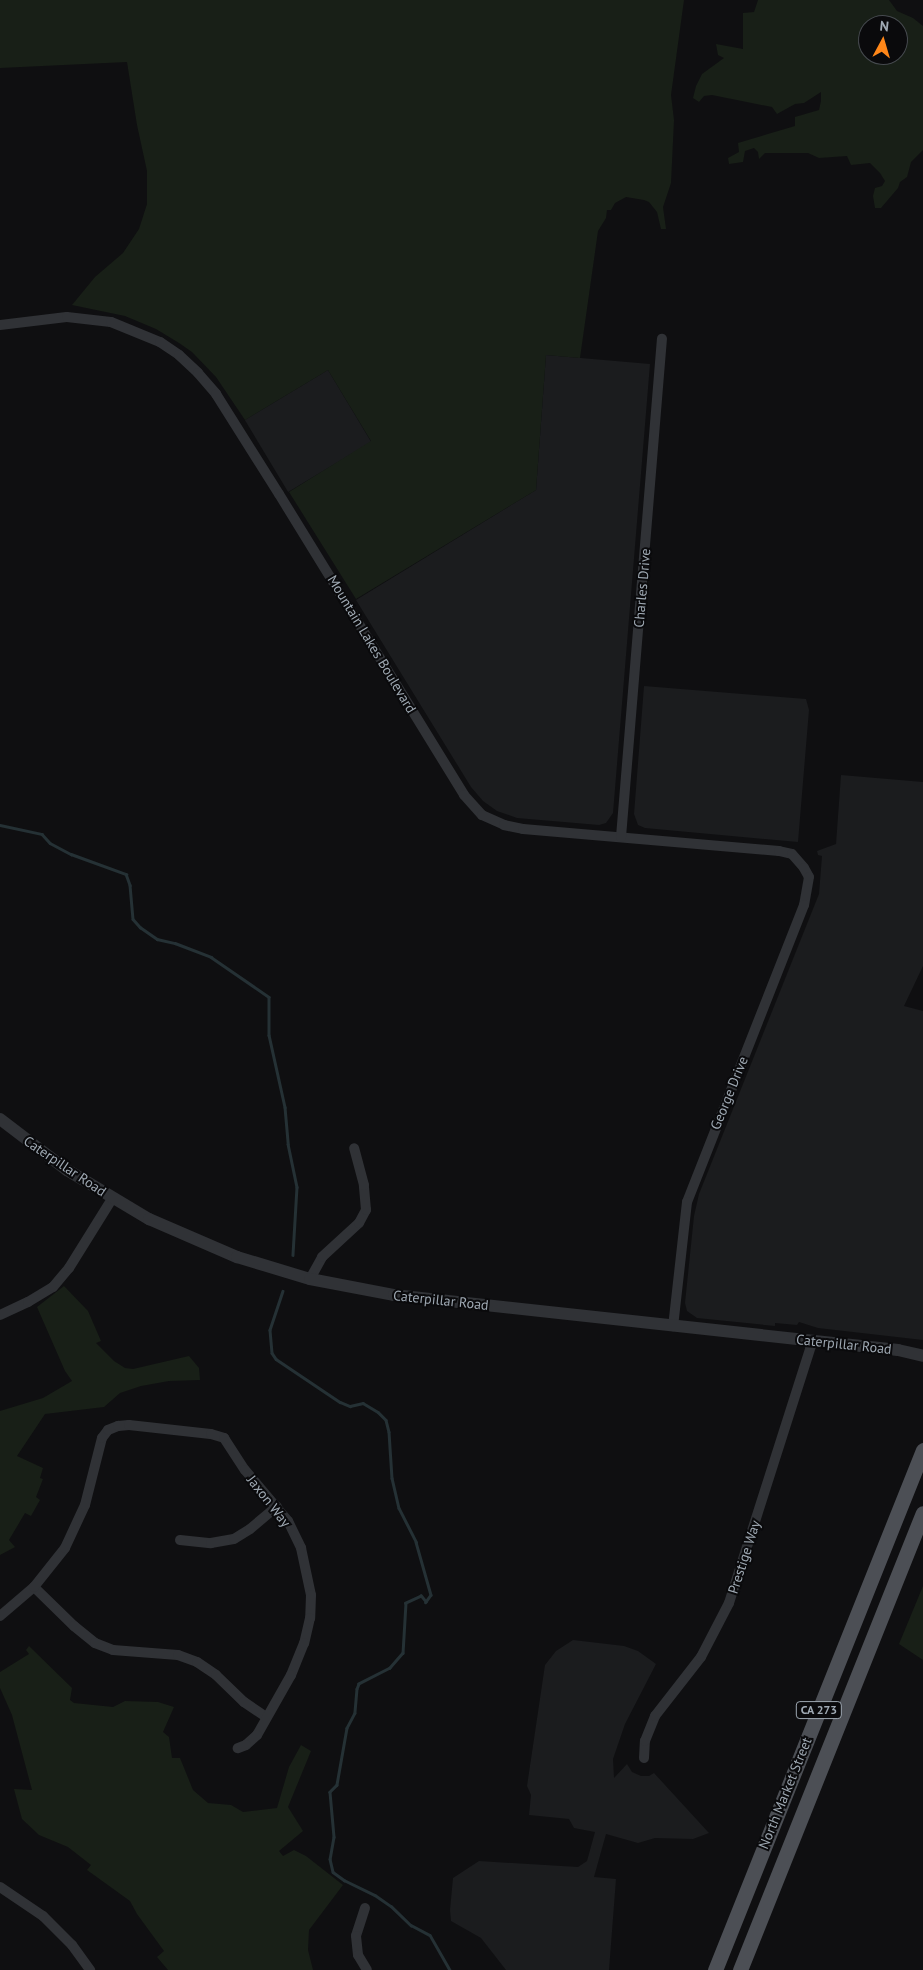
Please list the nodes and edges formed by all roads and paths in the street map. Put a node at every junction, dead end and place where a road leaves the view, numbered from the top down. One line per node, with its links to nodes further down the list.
1 (0, 325): 3 (street, Mountain Lakes Boulevard)
2 (662, 338): 3 (street, Charles Drive)
3 (621, 837): 4 (street, Mountain Lakes Boulevard)
4 (804, 868): 10 (street, George Drive)
5 (0, 1119): 7 (street, Caterpillar Road)
6 (354, 1148): 8 (street)
7 (112, 1198): 8 (street, Caterpillar Road); 9 (street)
8 (310, 1279): 10 (street, Caterpillar Road)
9 (0, 1315)
10 (673, 1326): 11 (street, Caterpillar Road)
11 (813, 1340): 12 (street, Caterpillar Road); 21 (street, Prestige Way)
12 (923, 1356)
13 (923, 1450): 26 (main road, North Market Street / CA 273)
14 (277, 1506): 16 (street); 17 (street, Jaxon Way); 19 (street, Jaxon Way)
15 (923, 1513): 27 (main road, North Market Street / CA 273)
16 (180, 1540)
17 (34, 1587): 18 (street); 19 (street)
18 (0, 1616)
19 (266, 1716): 20 (street, Jaxon Way)
20 (238, 1748)
21 (644, 1758)
22 (0, 1887): 24 (street)
23 (366, 1908): 25 (street)
24 (90, 1970)
25 (367, 1970)
26 (715, 1970)
27 (740, 1970)

